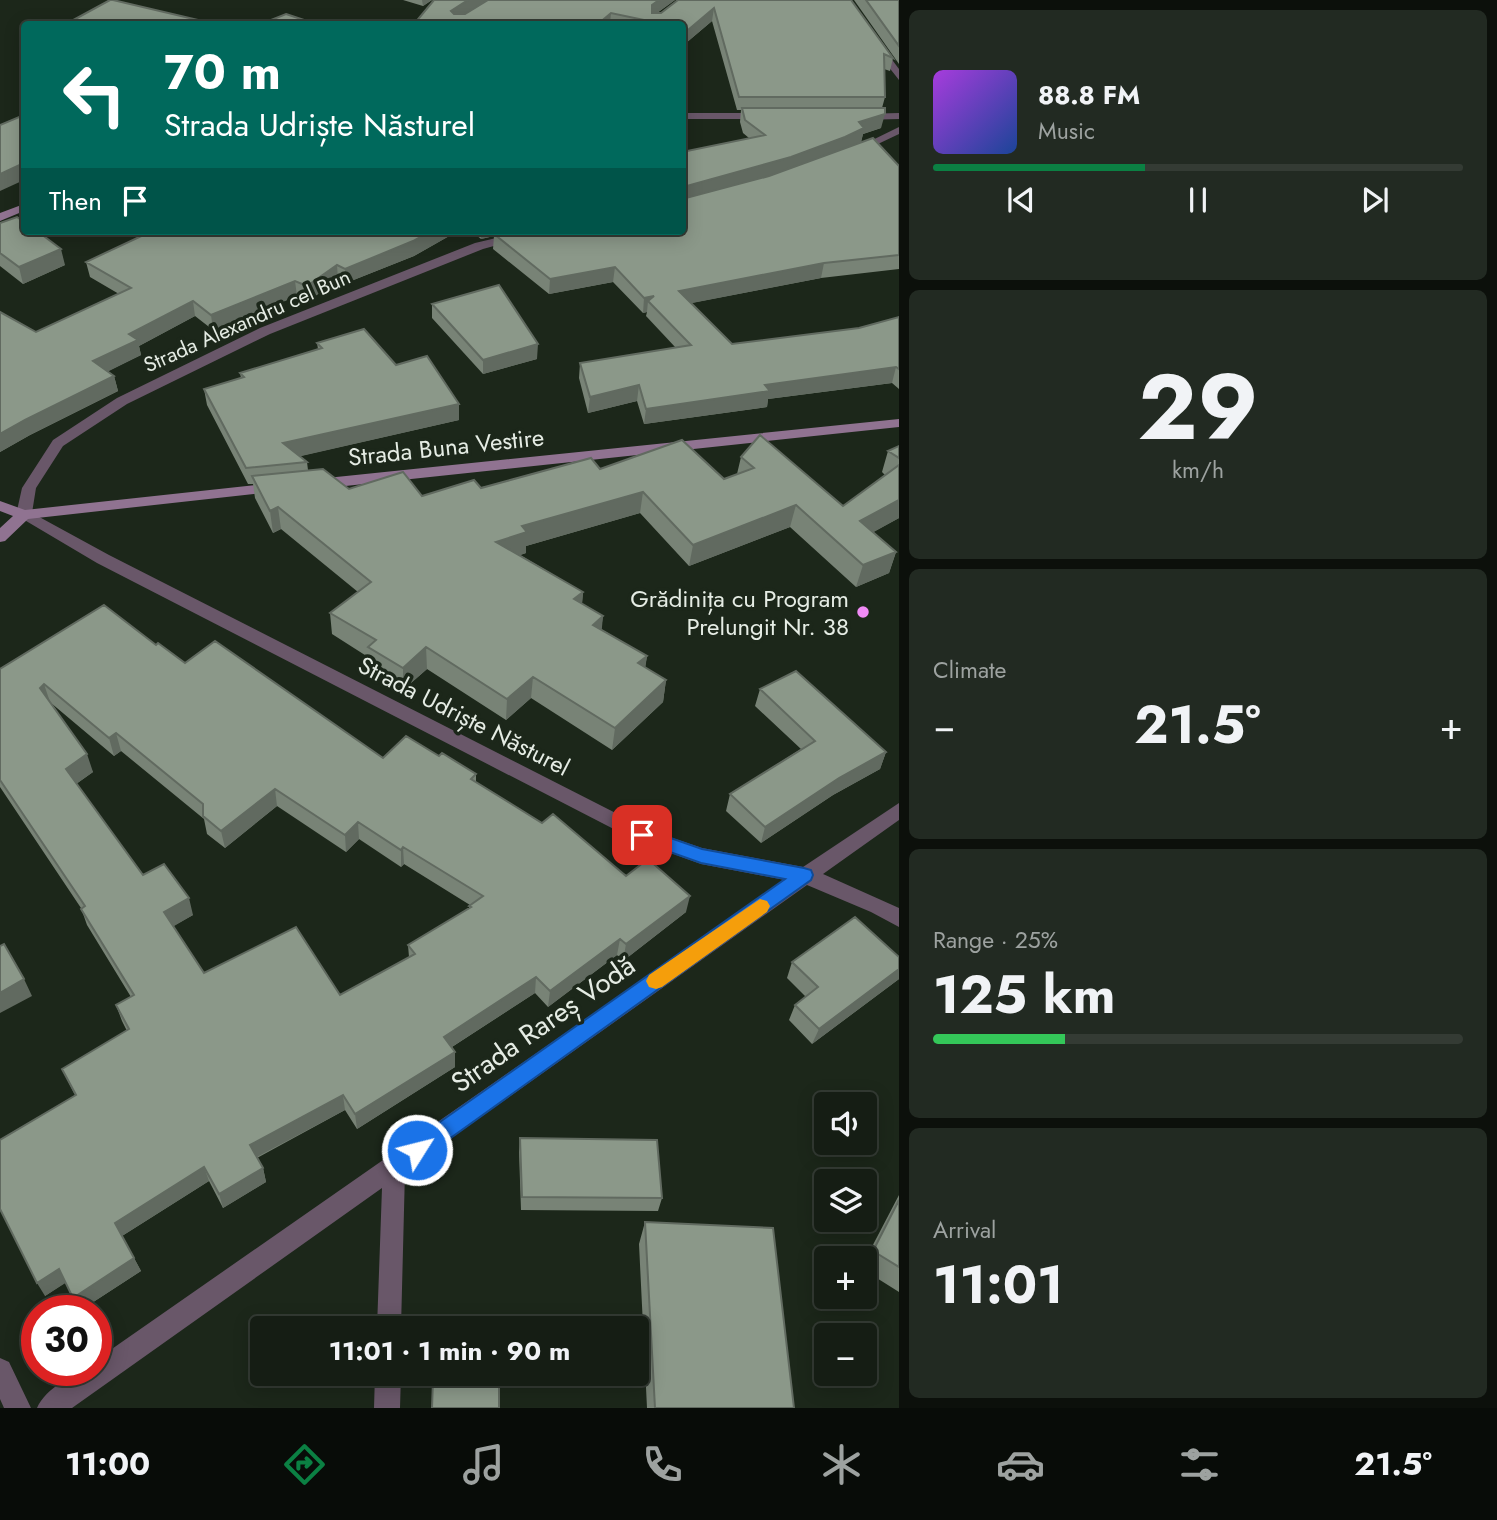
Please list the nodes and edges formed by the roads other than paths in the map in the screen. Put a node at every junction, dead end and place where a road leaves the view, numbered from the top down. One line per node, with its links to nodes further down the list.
1 (869, 33): 2 (street)
2 (898, 77)
3 (686, 116): 4 (street)
4 (771, 116)
5 (898, 116): 6 (street)
6 (853, 117)
7 (898, 130): 8 (street)
8 (841, 158)
9 (21, 208): 10 (street)
10 (0, 217)
11 (524, 235): 14 (street, Strada Alexandru cel Bun)
12 (898, 423): 14 (street, Strada Buna Vestire)
13 (0, 506): 14 (street, Strada Buna Vestire)
14 (24, 515): 15 (street); 17 (street, Strada Udriște Năsturel)
15 (0, 537)
16 (898, 810): 17 (street, Strada Rareș Vodă)
17 (804, 875): 18 (street, Strada Udriște Năsturel); 19 (street, Strada Rareș Vodă)
18 (898, 919)
19 (394, 1166): 20 (street); 24 (street, Strada Rareș Vodă)
20 (389, 1316)
21 (0, 1371): 23 (street)
22 (388, 1386): 25 (street)
23 (18, 1408)
24 (50, 1408)
25 (387, 1408)

